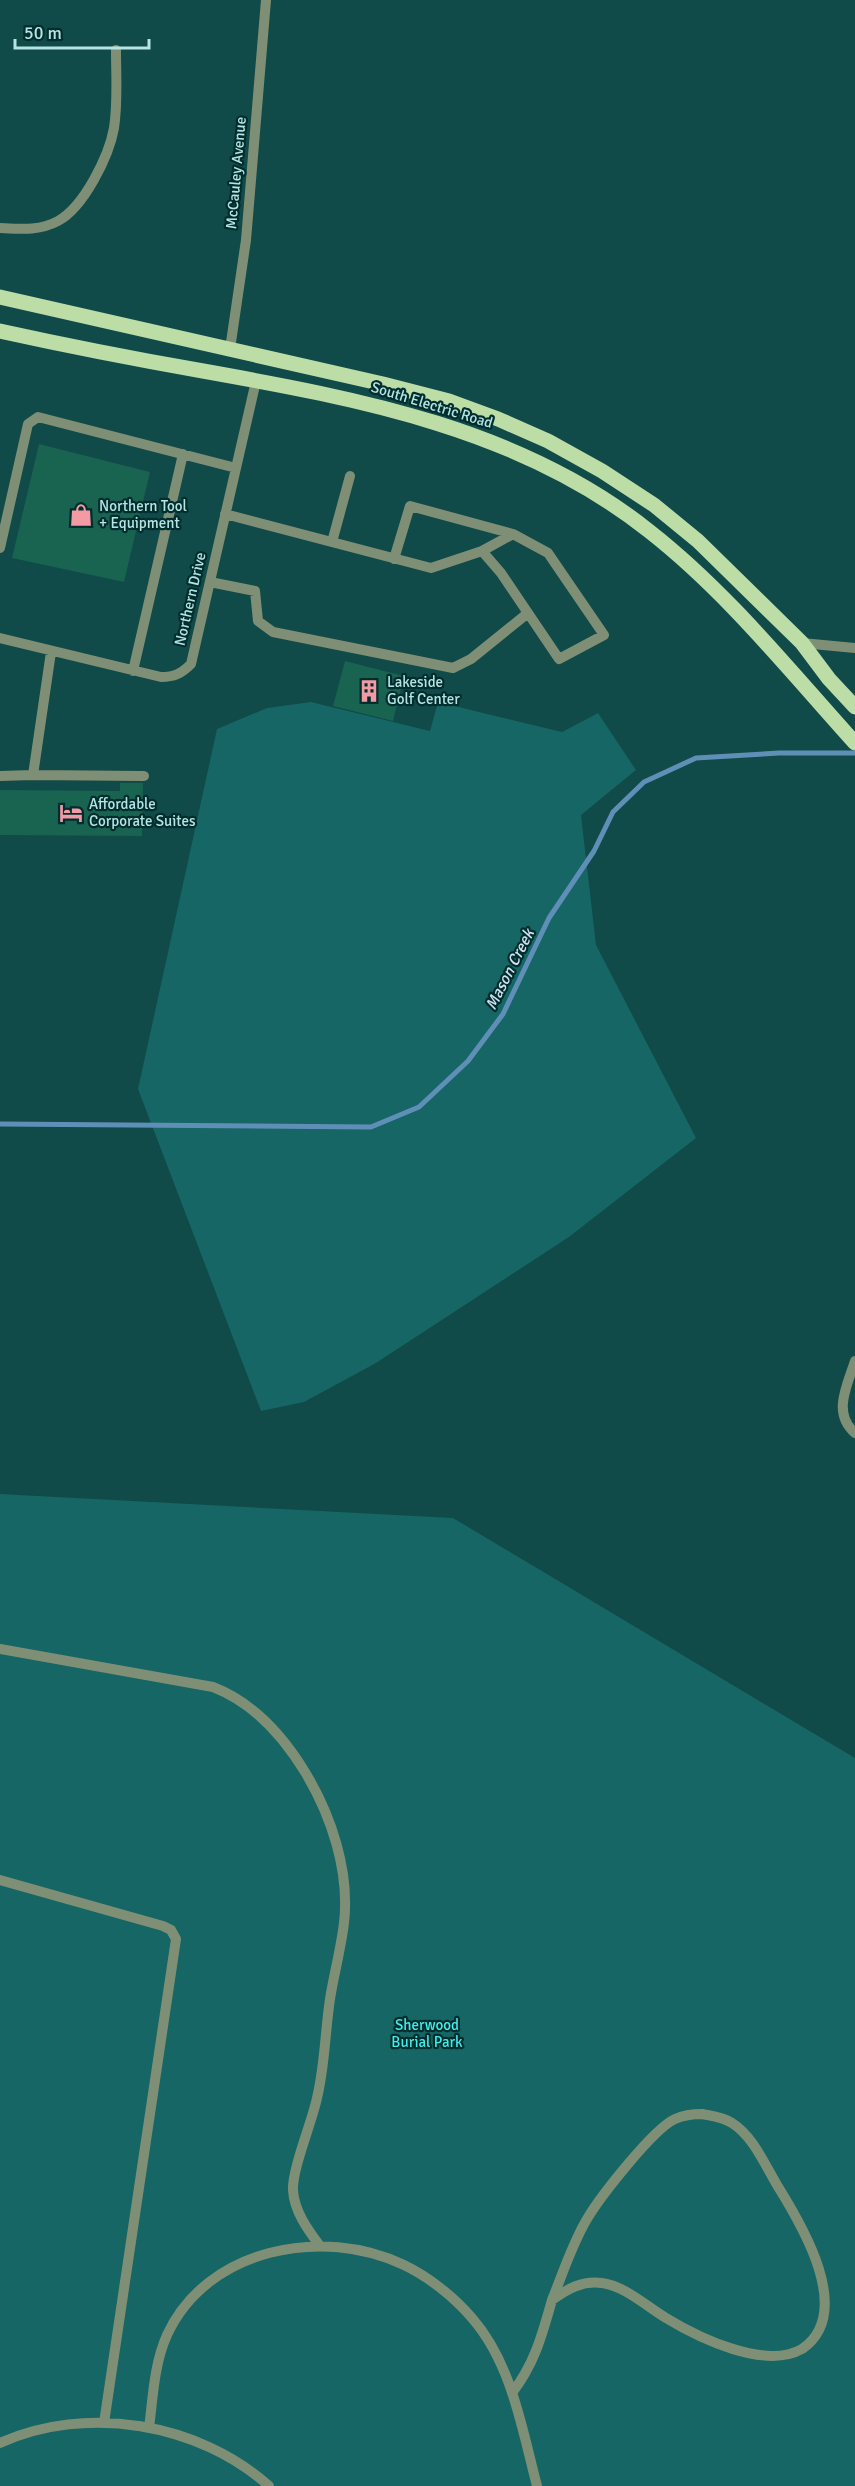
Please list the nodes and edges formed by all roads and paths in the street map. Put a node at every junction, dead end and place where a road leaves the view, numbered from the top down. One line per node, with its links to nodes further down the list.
1 (266, 0): 6 (street, McCauley Avenue)
2 (116, 50): 3 (street)
3 (0, 228)
4 (0, 297): 6 (main road, South Electric Road)
5 (0, 331): 7 (main road, South Electric Road)
6 (230, 349): 20 (main road, South Electric Road)
7 (256, 381): 9 (street, Northern Drive); 25 (main road, South Electric Road)
8 (183, 454): 9 (street); 14 (street); 23 (street)
9 (236, 468): 11 (street, Northern Drive)
10 (350, 476): 13 (street)
11 (225, 514): 13 (street); 17 (street, Northern Drive)
12 (513, 534): 15 (street); 16 (street); 18 (street)
13 (332, 542): 16 (street)
14 (0, 548)
15 (482, 551): 16 (street); 18 (street)
16 (394, 559)
17 (210, 582): 18 (street); 23 (street, Northern Drive)
18 (528, 613)
19 (0, 638): 22 (street, Northern Drive)
20 (802, 643): 21 (street); 24 (main road, South Electric Road)
21 (855, 648)
22 (51, 652): 23 (street, Northern Drive); 26 (street)
23 (134, 671)
24 (855, 707)
25 (855, 743)
26 (33, 775): 27 (street); 28 (street)
27 (0, 776)
28 (144, 776)
29 (855, 1361): 30 (street)
30 (855, 1433)
31 (0, 1649): 33 (street)
32 (0, 1880): 36 (street)
33 (320, 2247): 35 (street); 37 (street)
34 (552, 2300): 34 (street); 35 (street)
35 (512, 2393): 40 (street)
36 (104, 2423): 37 (street); 38 (street)
37 (149, 2428): 39 (street)
38 (0, 2443)
39 (269, 2486)
40 (537, 2486)

